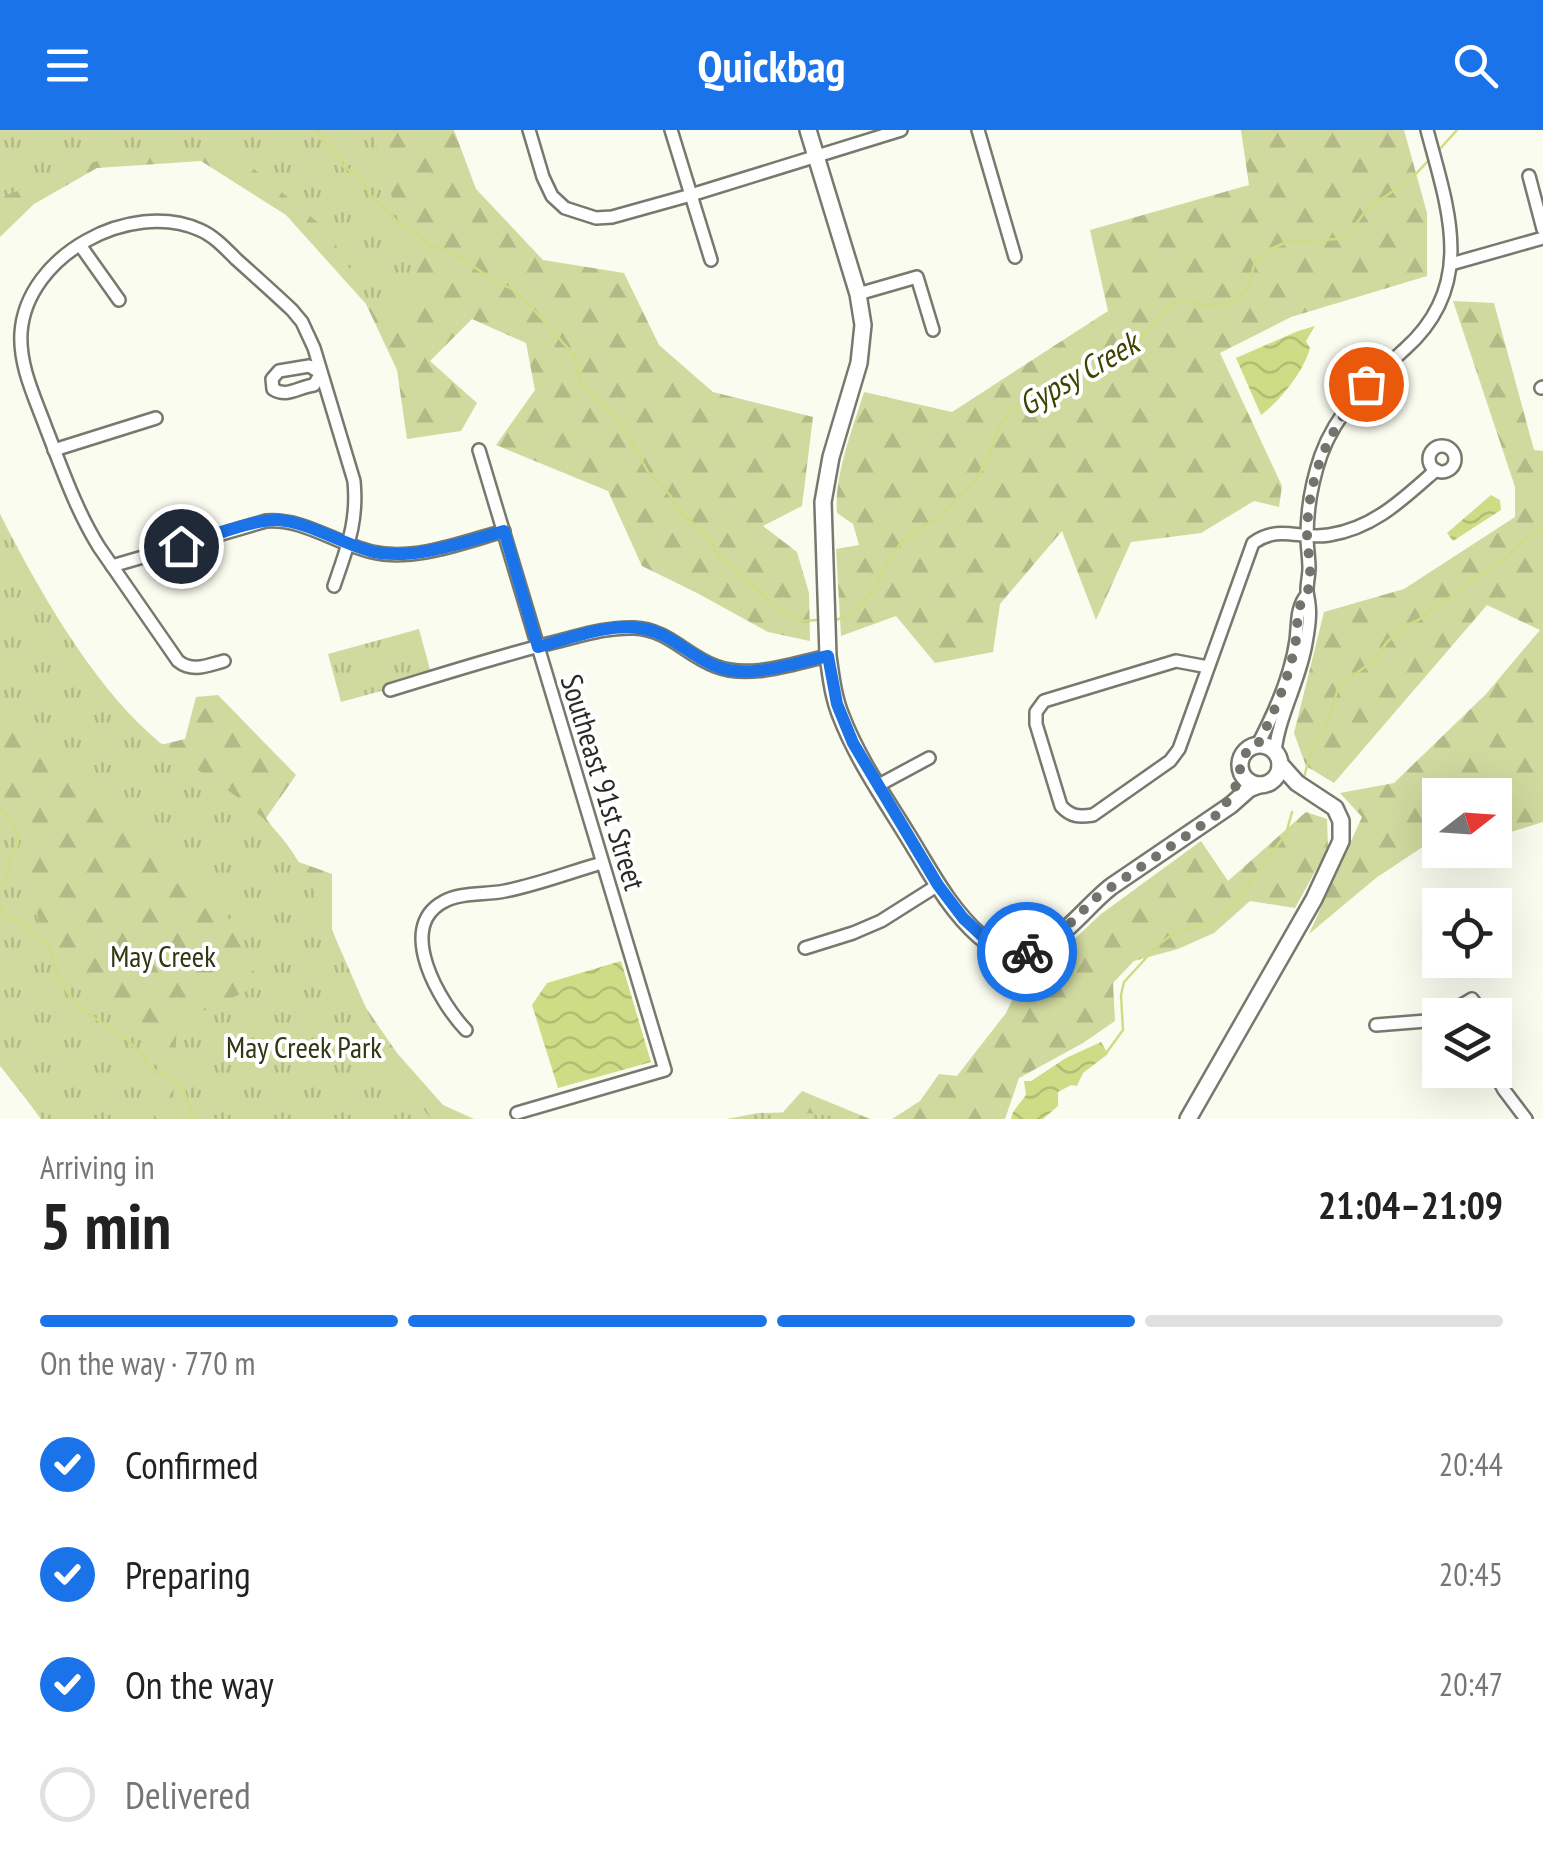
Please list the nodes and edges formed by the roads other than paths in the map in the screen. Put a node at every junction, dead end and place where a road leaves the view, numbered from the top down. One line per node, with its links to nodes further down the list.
1 (529, 130): 9 (street)
2 (671, 130): 9 (street)
3 (808, 130): 7 (street)
4 (901, 130): 7 (street)
5 (978, 130): 13 (street)
6 (1427, 130): 15 (street)
7 (816, 157): 9 (street); 16 (street)
8 (1528, 176): 10 (street)
9 (691, 195): 14 (street)
10 (1543, 229)
11 (1543, 238): 15 (street)
12 (80, 245): 17 (street); 20 (street); 25 (street)
13 (1014, 257)
14 (711, 260)
15 (1451, 264): 24 (street)
16 (858, 294): 18 (street); 30 (street)
17 (119, 300)
18 (933, 330)
19 (156, 418): 20 (street)
20 (54, 450): 26 (street)
21 (479, 450): 23 (street, Southeast 91st Street)
22 (1436, 470): 24 (street)
23 (504, 531): 25 (street); 29 (street, Southeast 91st Street)
24 (1307, 537): 28 (street); 32 (street)
25 (348, 544): 26 (street); 27 (street)
26 (112, 566): 31 (street)
27 (334, 586)
28 (1306, 595): 34 (street); 36 (street)
29 (538, 647): 30 (street); 33 (street); 42 (street, Southeast 91st Street)
30 (828, 656): 39 (street)
31 (224, 661)
32 (1208, 668): 32 (street)
33 (390, 690)
34 (1257, 746): 36 (street); 37 (street)
35 (929, 758): 39 (street)
36 (1277, 758): 38 (street); 40 (street)
37 (1241, 770): 38 (street); 41 (street)
38 (1266, 783): 40 (street); 41 (street)
39 (877, 786): 43 (street)
40 (1318, 796): 50 (street)
41 (1221, 812): 43 (street)
42 (602, 863): 47 (street); 49 (street, Southeast 91st Street)
43 (938, 885): 44 (street)
44 (805, 948)
45 (1422, 1019): 46 (street)
46 (1376, 1025)
47 (466, 1030)
48 (1503, 1088): 51 (street)
49 (517, 1113)
50 (1188, 1119)
51 (1526, 1119)

